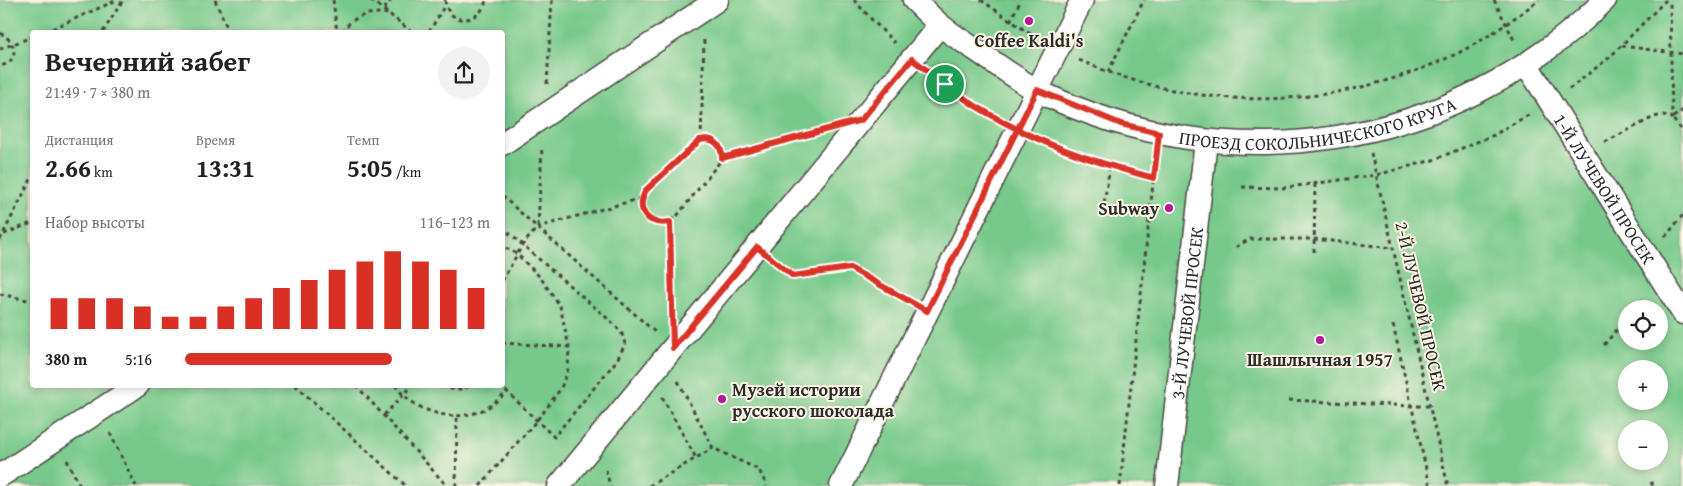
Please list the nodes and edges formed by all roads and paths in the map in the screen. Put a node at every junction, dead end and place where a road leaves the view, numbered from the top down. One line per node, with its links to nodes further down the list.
1 (117, 0): 26 (path)
2 (123, 0): 27 (path)
3 (215, 0): 28 (path)
4 (333, 0): 29 (path)
5 (371, 0): 21 (path)
6 (391, 0): 21 (path)
7 (486, 0): 19 (path)
8 (552, 0): 48 (path)
9 (854, 0): 41 (path)
10 (914, 0): 24 (street, ПРОЕЗД СОКОЛЬНИЧЕСКОГО КРУГА)
11 (981, 0): 23 (path)
12 (1021, 0): 23 (path)
13 (1082, 0): 38 (street)
14 (1144, 0): 44 (path)
15 (1494, 0): 25 (path)
16 (1539, 0): 25 (path)
17 (1605, 0): 42 (street, ПРОЕЗД СОКОЛЬНИЧЕСКОГО КРУГА)
18 (1668, 0): 36 (path); 39 (path)
19 (445, 2): 32 (path)
20 (711, 4): 48 (street); 55 (path)
21 (384, 9): 22 (path)
22 (390, 14): 30 (path); 31 (path)
23 (1010, 21): 38 (path)
24 (940, 25): 41 (street); 45 (street, ПРОЕЗД СОКОЛЬНИЧЕСКОГО КРУГА)
25 (1506, 25): 42 (path); 44 (path)
26 (50, 30)
27 (104, 30)
28 (228, 30)
29 (338, 30)
30 (344, 30)
31 (410, 30)
32 (430, 30)
33 (0, 33): 35 (path)
34 (30, 38): 35 (path)
35 (13, 44): 37 (path); 43 (path)
36 (1621, 46): 39 (path); 46 (path)
37 (0, 49)
38 (1057, 50): 44 (path); 45 (street)
39 (1671, 53): 40 (path); 49 (path)
40 (1683, 54)
41 (912, 59): 50 (path); 77 (street)
42 (1527, 65): 46 (street, 1-Й ЛУЧЕВОЙ ПРОСЕК); 52 (street, ПРОЕЗД СОКОЛЬНИЧЕСКОГО КРУГА)
43 (0, 66)
44 (1108, 72)
45 (1037, 90): 50 (street); 54 (street, ПРОЕЗД СОКОЛЬНИЧЕСКОГО КРУГА)
46 (1551, 102): 58 (street, 1-Й ЛУЧЕВОЙ ПРОСЕК); 61 (path)
47 (1683, 110): 49 (path)
48 (544, 116): 57 (street); 71 (path)
49 (1672, 118): 53 (path); 58 (path)
50 (1018, 129): 60 (path); 86 (street)
51 (824, 130): 59 (path)
52 (1366, 132): 56 (street, ПРОЕЗД СОКОЛЬНИЧЕСКОГО КРУГА); 61 (path, 2-Й ЛУЧЕВОЙ ПРОСЕК)
53 (1683, 132)
54 (1159, 133): 56 (street, ПРОЕЗД СОКОЛЬНИЧЕСКОГО КРУГА); 62 (path)
55 (700, 140): 59 (path); 66 (path)
56 (1206, 141): 128 (street, 3-Й ЛУЧЕВОЙ ПРОСЕК)
57 (505, 142)
58 (1583, 155): 87 (street, 1-Й ЛУЧЕВОЙ ПРОСЕК)
59 (722, 158): 69 (path)
60 (1110, 167): 62 (path); 68 (path)
61 (1376, 175): 64 (path); 80 (path, 2-Й ЛУЧЕВОЙ ПРОСЕК)
62 (1154, 178): 68 (path)
63 (30, 181): 73 (path)
64 (1315, 184): 65 (path); 74 (path)
65 (1242, 187)
66 (642, 198): 69 (path); 71 (path)
67 (505, 199): 71 (path)
68 (1150, 216): 127 (path)
69 (670, 222): 93 (path)
70 (30, 224): 73 (path)
71 (538, 227): 76 (path); 93 (path)
72 (505, 229): 76 (path)
73 (4, 234): 75 (path)
74 (1314, 239): 78 (path); 80 (path); 81 (path)
75 (0, 240)
76 (523, 244): 82 (path); 110 (path)
77 (757, 247): 86 (path); 93 (street)
78 (1236, 247)
79 (505, 248): 82 (path)
80 (1393, 248): 107 (path, 2-Й ЛУЧЕВОЙ ПРОСЕК)
81 (1314, 252)
82 (518, 254): 83 (path); 91 (path)
83 (505, 276)
84 (0, 294): 85 (path)
85 (30, 301)
86 (927, 311): 126 (street)
87 (1683, 313)
88 (1393, 325): 106 (path)
89 (1618, 329): 92 (path)
90 (505, 343): 91 (path)
91 (569, 346): 110 (path)
92 (1604, 346)
93 (669, 353): 112 (path); 123 (street)
94 (133, 388): 115 (street)
95 (298, 388): 119 (path)
96 (359, 388): 108 (path)
97 (397, 388): 104 (path)
98 (410, 388): 104 (path)
99 (447, 388): 100 (path)
100 (463, 388)
101 (503, 388): 102 (path)
102 (507, 392): 109 (path); 110 (path)
103 (661, 395): 114 (path)
104 (403, 396): 108 (path); 109 (path)
105 (1289, 400): 106 (path)
106 (1412, 406): 107 (path); 129 (path)
107 (1430, 406): 130 (path, 2-Й ЛУЧЕВОЙ ПРОСЕК)
108 (384, 415): 120 (path)
109 (457, 416): 121 (path)
110 (537, 421): 122 (path)
111 (108, 430): 118 (path)
112 (713, 448): 114 (path); 125 (path)
113 (66, 458): 117 (path)
114 (696, 458): 124 (path)
115 (0, 476)
116 (1651, 482): 131 (path)
117 (80, 486)
118 (136, 486)
119 (406, 486)
120 (447, 486)
121 (456, 486)
122 (480, 486)
123 (559, 486)
124 (649, 486)
125 (767, 486)
126 (841, 486)
127 (1120, 486)
128 (1167, 486)
129 (1430, 486)
130 (1448, 486)
131 (1653, 486)

